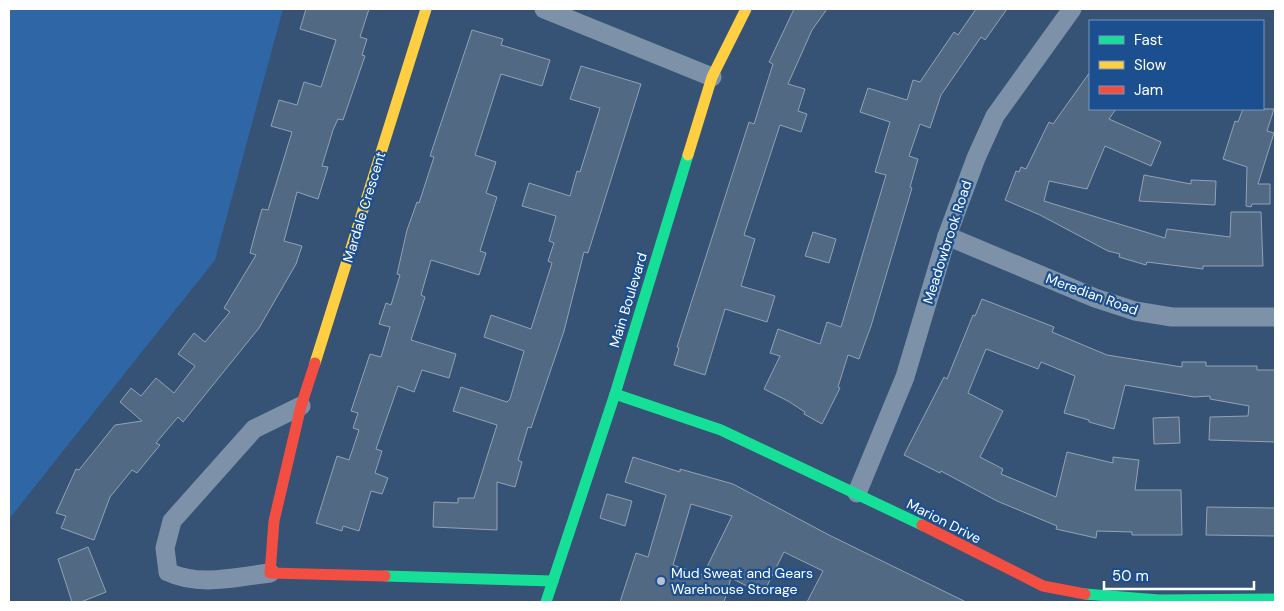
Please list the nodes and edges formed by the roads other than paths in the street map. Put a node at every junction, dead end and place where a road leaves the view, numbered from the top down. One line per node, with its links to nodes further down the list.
1 (426, 9): 9 (street, Mardale Crescent)
2 (544, 9): 5 (street)
3 (746, 9): 5 (street, Main Boulevard)
4 (1072, 9): 6 (street, Meadowbrook Road)
5 (712, 77): 8 (street, Main Boulevard)
6 (947, 236): 7 (street, Meredian Road); 10 (street, Meadowbrook Road)
7 (1275, 317)
8 (615, 394): 10 (street, Marion Drive); 12 (street, Main Boulevard)
9 (301, 406): 11 (street, Mardale Crescent); 11 (street)
10 (857, 493): 13 (street, Marion Drive)
11 (270, 572): 12 (street)
12 (553, 581): 14 (street, Main Boulevard)
13 (1275, 599)
14 (546, 602)

